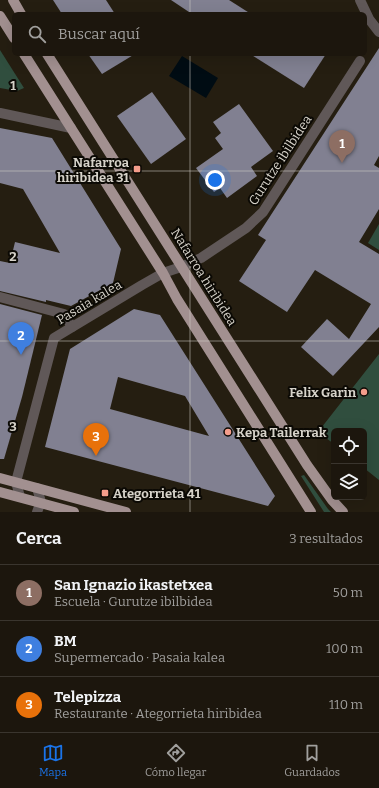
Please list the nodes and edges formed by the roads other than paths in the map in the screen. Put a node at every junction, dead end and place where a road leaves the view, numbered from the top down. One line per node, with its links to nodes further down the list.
1 (12, 0): 3 (main road)
2 (360, 0): 4 (street)
3 (20, 12)
4 (366, 12)
5 (367, 15): 7 (street)
6 (0, 16): 8 (main road)
7 (379, 32)
8 (12, 35)
9 (25, 56): 13 (main road)
10 (48, 56): 14 (main road, Nafarroa hiribidea)
11 (360, 61): 14 (street, Gurutze ibilbidea)
12 (0, 114): 13 (street)
13 (71, 128): 15 (main road)
14 (181, 267): 15 (street, Pasaia kalea); 28 (main road, Nafarroa hiribidea)
15 (163, 273): 17 (street, Pasaia kalea); 24 (main road)
16 (0, 297): 17 (street)
17 (72, 327): 19 (street, Pasaia kalea)
18 (0, 478): 19 (main road)
19 (16, 482): 20 (main road); 22 (street)
20 (37, 488): 23 (street); 26 (main road)
21 (0, 492): 22 (main road)
22 (20, 497): 23 (main road)
23 (39, 507): 25 (main road)
24 (305, 507): 27 (main road)
25 (74, 512)
26 (126, 512)
27 (311, 512)
28 (343, 512)

